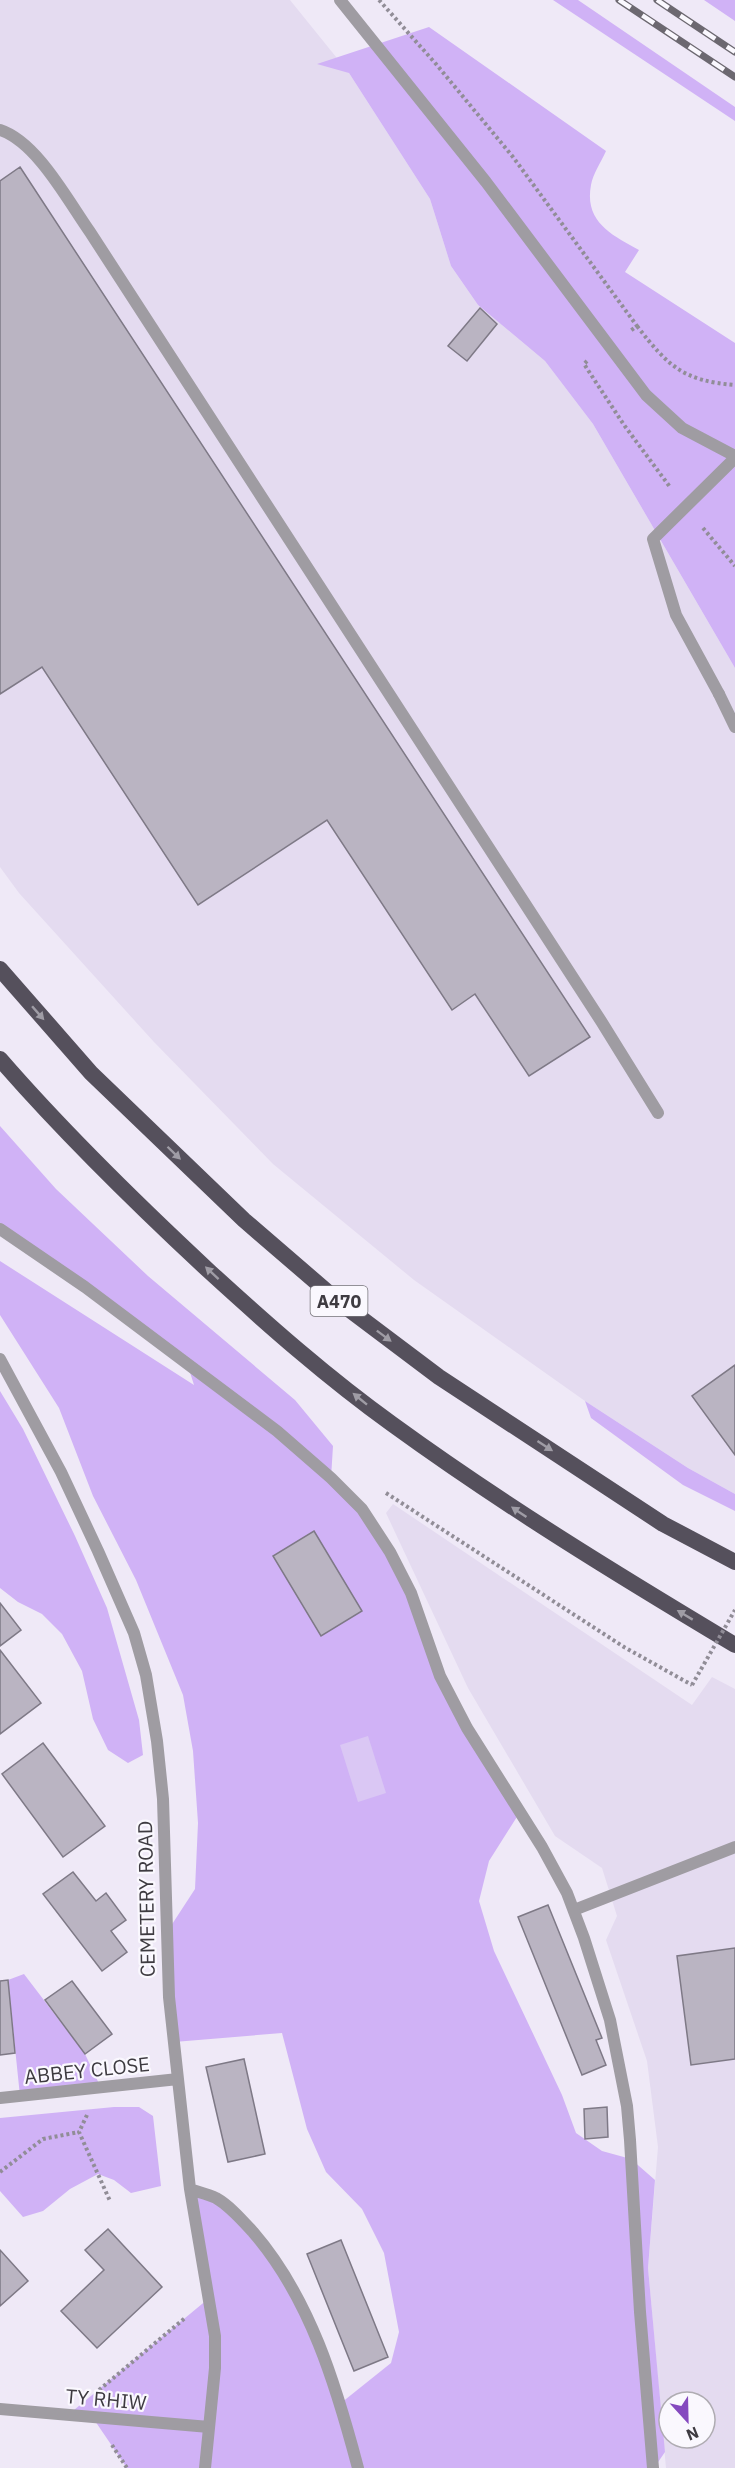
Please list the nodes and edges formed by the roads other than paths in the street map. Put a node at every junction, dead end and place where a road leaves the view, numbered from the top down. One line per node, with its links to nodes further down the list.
1 (340, 0): 3 (street)
2 (0, 130): 7 (street)
3 (735, 457): 4 (street)
4 (735, 727)
5 (0, 969): 10 (highway, A470, one-way to 10)
6 (0, 1059): 11 (highway, one-way to 6)
7 (658, 1113)
8 (0, 1229): 13 (street)
9 (0, 1359): 14 (street, CEMETERY ROAD)
10 (735, 1562)
11 (735, 1645)
12 (735, 1847): 13 (street)
13 (574, 1910): 21 (street)
14 (178, 2079): 15 (street, ABBEY CLOSE); 16 (street, CEMETERY ROAD)
15 (0, 2098)
16 (190, 2189): 18 (street, CEMETERY ROAD); 20 (street)
17 (0, 2409): 18 (street, TY RHIW)
18 (209, 2427): 19 (street, CEMETERY ROAD)
19 (205, 2468)
20 (358, 2468)
21 (653, 2468)

